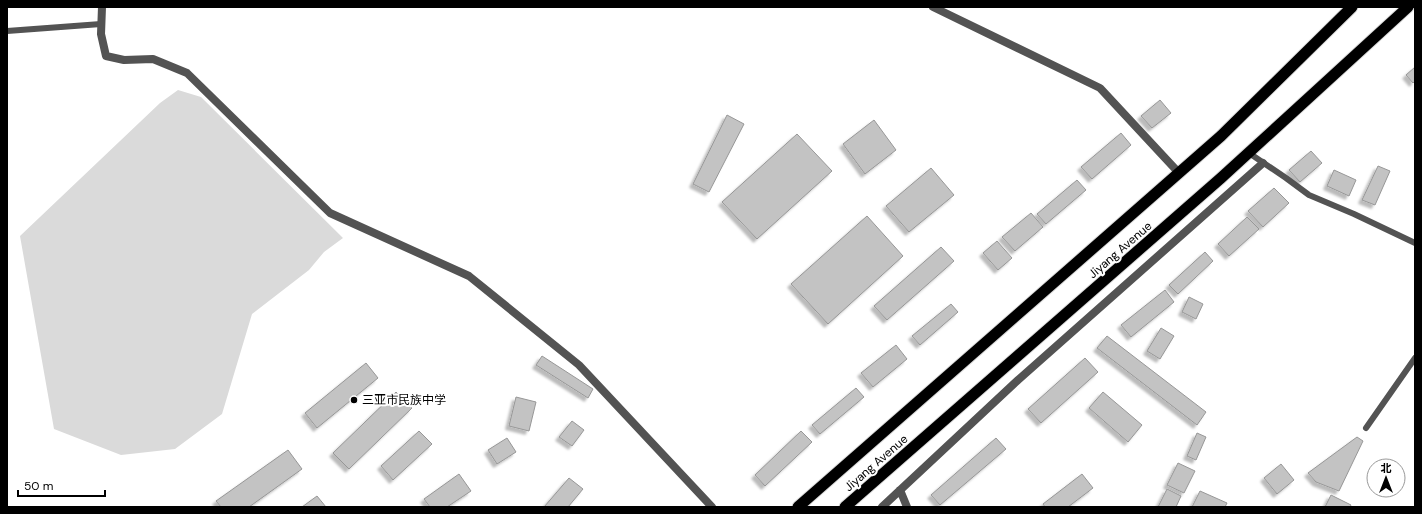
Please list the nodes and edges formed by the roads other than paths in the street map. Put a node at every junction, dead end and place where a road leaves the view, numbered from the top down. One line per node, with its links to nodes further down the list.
1 (102, 7): 5 (street)
2 (933, 7): 9 (street)
3 (1352, 7): 9 (highway, Jiyang Avenue)
4 (1408, 7): 7 (highway, Jiyang Avenue)
5 (101, 24): 6 (lane); 14 (street)
6 (7, 31)
7 (1249, 153): 8 (lane); 16 (highway, Jiyang Avenue)
8 (1263, 163): 10 (lane); 13 (street)
9 (1179, 173): 15 (highway, Jiyang Avenue)
10 (1415, 243)
11 (1415, 358): 12 (lane)
12 (1366, 428)
13 (900, 490): 17 (street); 18 (street)
14 (712, 507)
15 (798, 507)
16 (845, 507)
17 (882, 507)
18 (907, 507)

